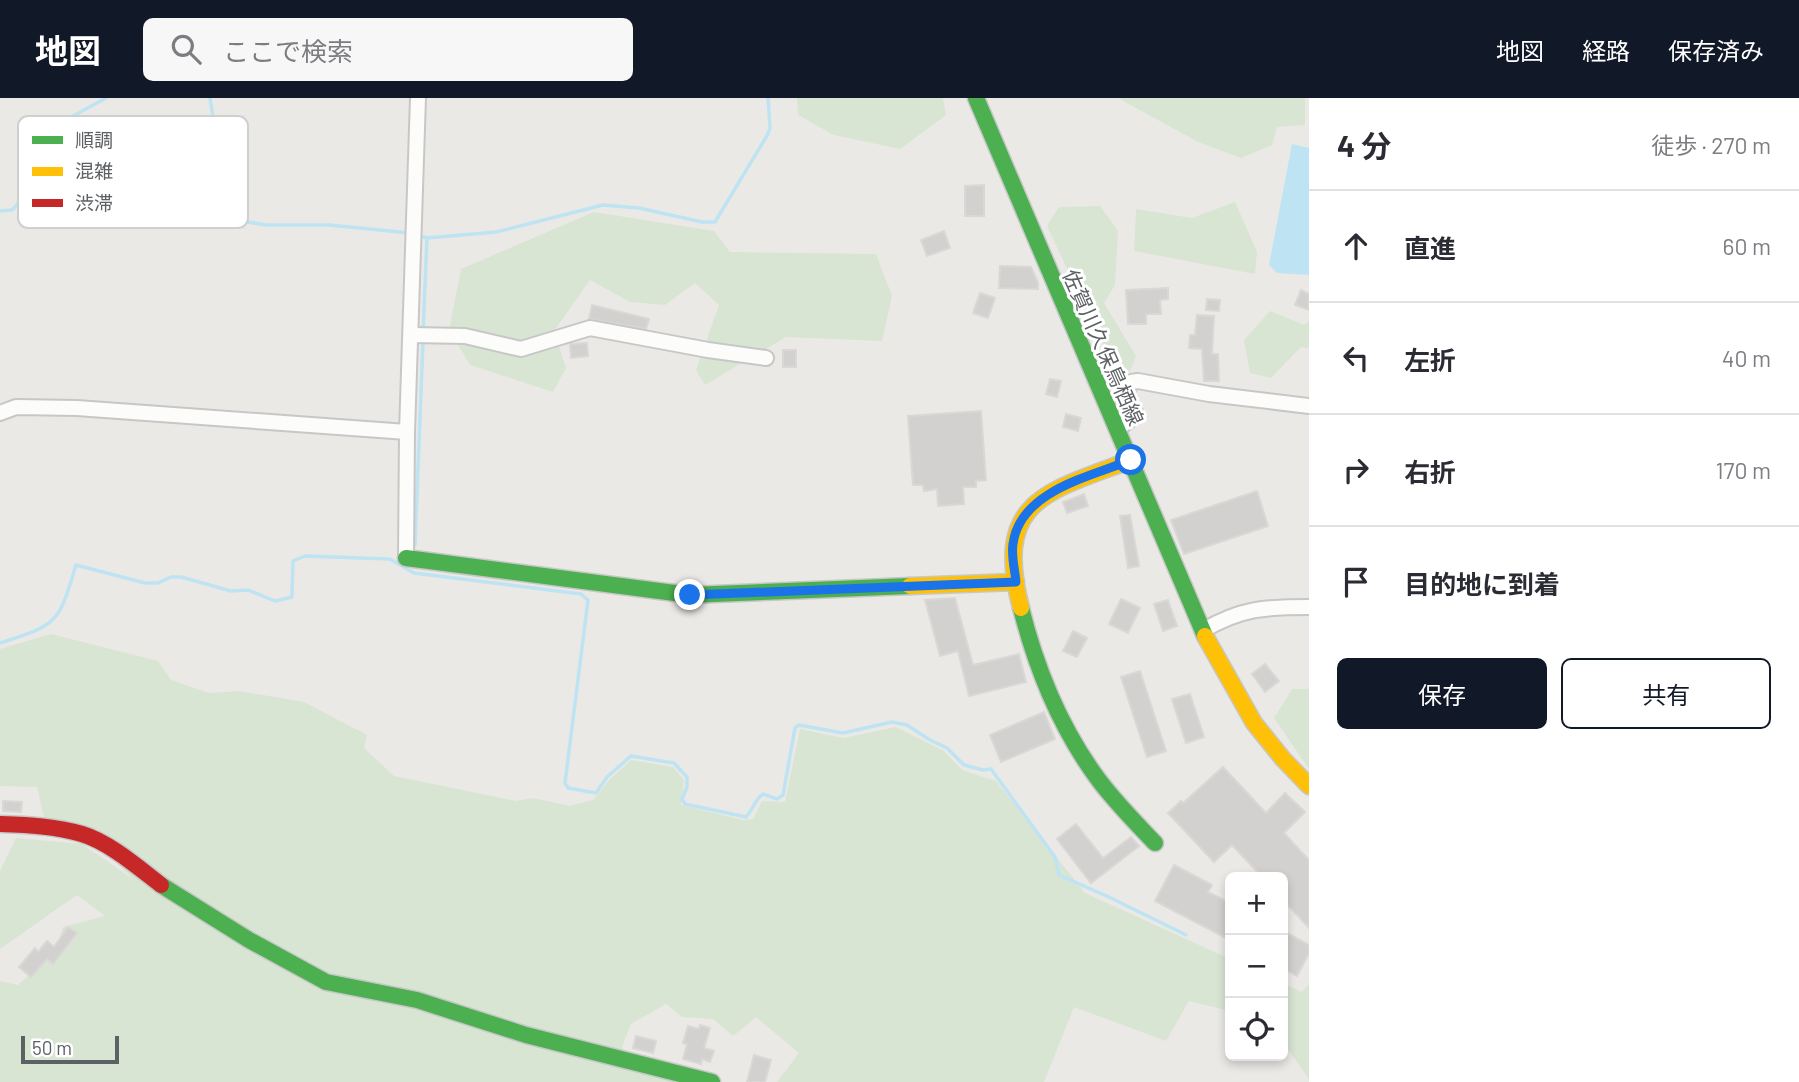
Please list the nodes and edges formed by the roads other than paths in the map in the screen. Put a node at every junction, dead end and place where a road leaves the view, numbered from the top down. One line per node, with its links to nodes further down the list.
1 (418, 98): 3 (street)
2 (976, 98): 7 (street, 佐賀川久保鳥栖線)
3 (411, 335): 4 (street); 8 (street)
4 (766, 358)
5 (1309, 406): 7 (street)
6 (0, 413): 8 (street)
7 (1117, 429): 9 (street, 佐賀川久保鳥栖線)
8 (407, 432): 10 (street)
9 (1131, 460): 11 (street); 13 (street, 佐賀川久保鳥栖線)
10 (406, 558): 11 (street)
11 (1016, 582): 16 (street)
12 (1309, 607): 13 (street)
13 (1202, 631): 14 (street, 佐賀川久保鳥栖線)
14 (1309, 786)
15 (0, 824): 17 (street)
16 (1155, 843)
17 (712, 1082)

